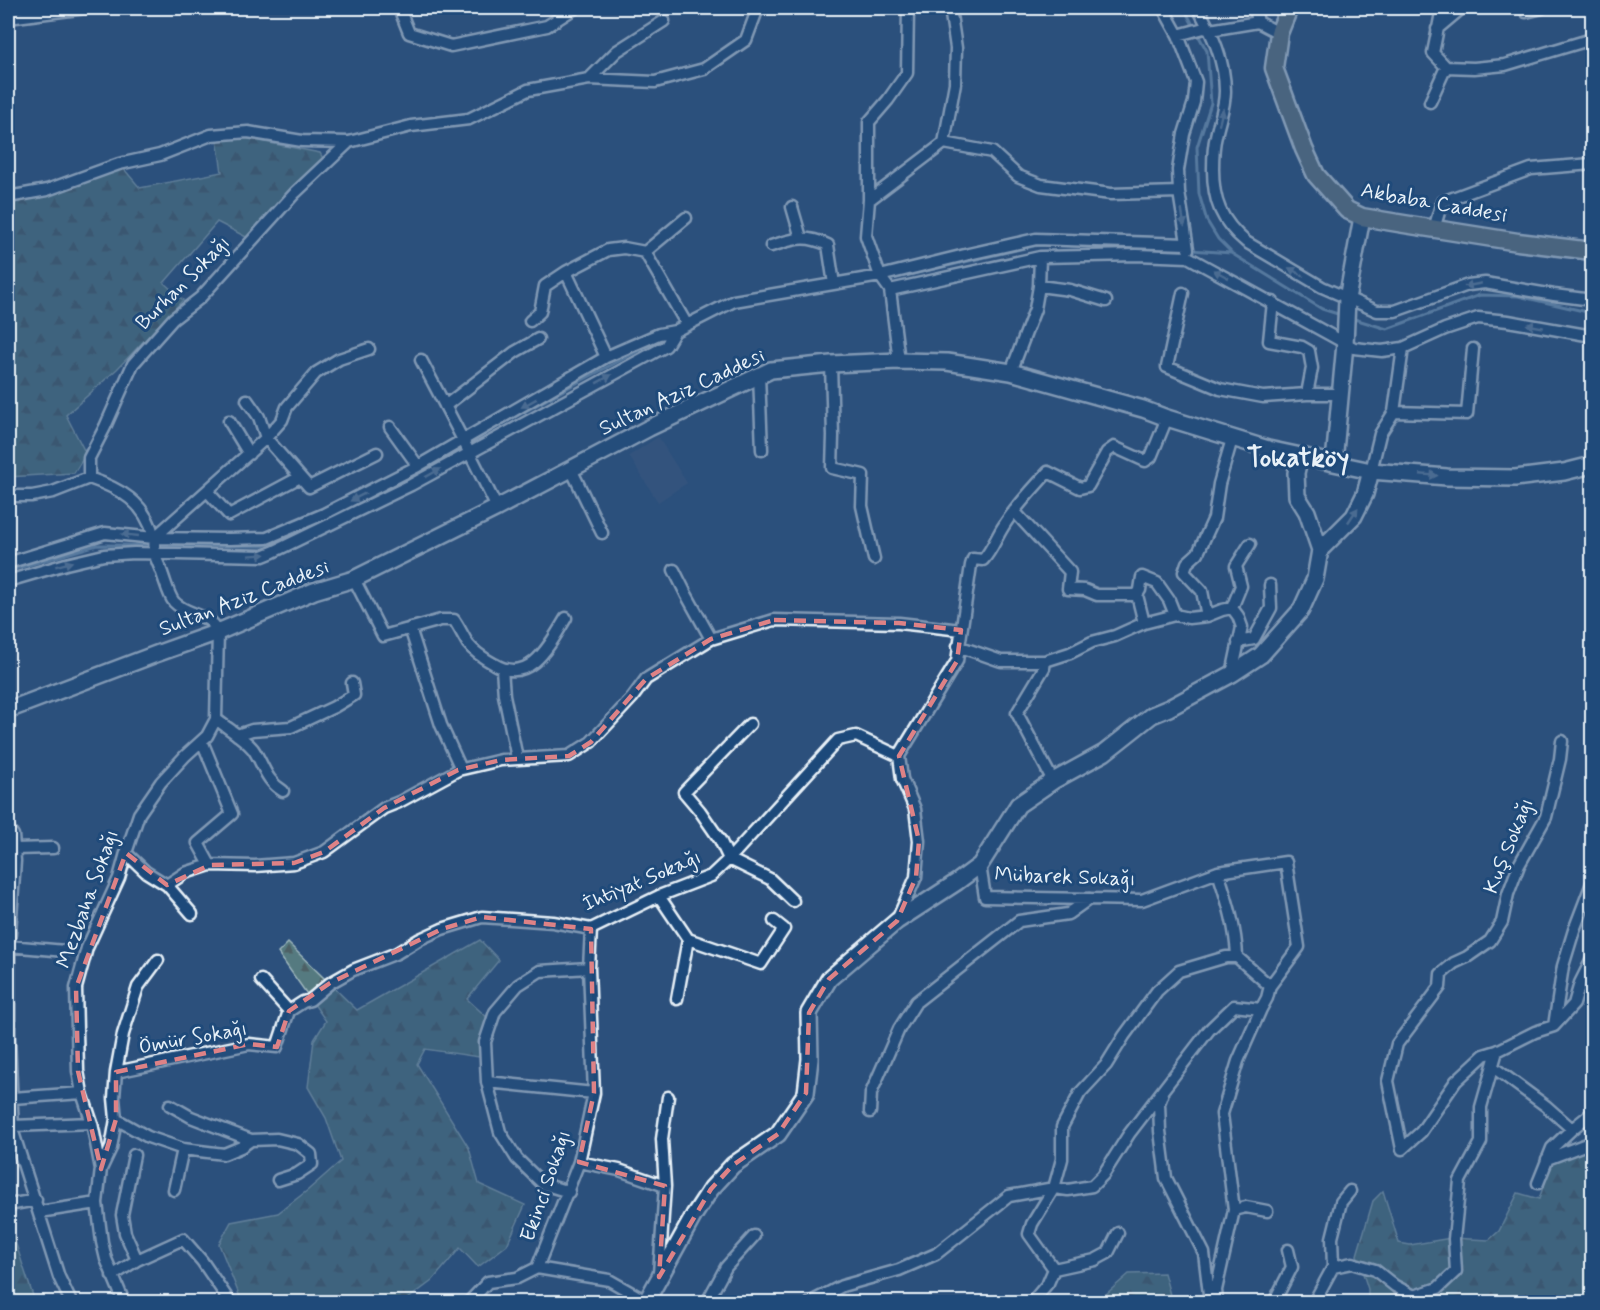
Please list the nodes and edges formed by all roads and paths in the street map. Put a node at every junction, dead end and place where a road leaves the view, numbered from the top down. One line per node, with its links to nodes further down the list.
1 (86, 8): 15 (street)
2 (399, 8): 3 (street)
3 (575, 8)
4 (758, 8): 24 (street)
5 (908, 8): 31 (street)
6 (950, 8): 27 (street)
7 (1163, 8): 21 (street)
8 (1198, 8): 18 (street)
9 (1255, 8): 17 (street)
10 (1289, 8): 20 (main road, Akbaba Caddesi)
11 (1442, 8): 19 (street)
12 (1462, 8): 19 (street)
13 (1542, 8): 14 (street)
14 (1526, 12)
15 (8, 18)
16 (664, 21): 24 (street)
17 (1258, 22): 18 (street); 20 (street)
18 (1207, 29): 21 (street); 52 (street, one-way to 18)
19 (1437, 29): 23 (street)
20 (1279, 33): 33 (main road, Akbaba Caddesi)
21 (1181, 34): 29 (street)
22 (1593, 39): 23 (street)
23 (1446, 67): 25 (street)
24 (589, 79): 26 (street)
25 (1430, 102)
26 (349, 142): 30 (street); 90 (street, Burhan Sokağı)
27 (944, 143): 29 (street); 31 (street)
28 (1593, 164): 35 (street)
29 (1179, 192): 37 (street, one-way to 37)
30 (8, 197)
31 (869, 200): 44 (street)
32 (792, 207): 36 (street)
33 (1362, 216): 35 (main road, Akbaba Caddesi); 52 (street)
34 (686, 218): 40 (street)
35 (1434, 229): 39 (main road, Akbaba Caddesi)
36 (801, 238): 38 (street); 45 (street)
37 (1187, 243): 42 (street); 44 (street)
38 (771, 246)
39 (1593, 251)
40 (645, 252): 43 (street); 54 (street)
41 (1040, 257): 42 (street); 46 (street); 47 (street)
42 (1188, 257): 51 (street, one-way to 42)
43 (566, 272): 53 (street); 62 (street)
44 (880, 276): 45 (street); 47 (street)
45 (834, 284): 54 (street)
46 (1039, 286): 50 (street); 66 (street)
47 (890, 290): 64 (street)
48 (1183, 293): 68 (street)
49 (1593, 300): 52 (street, one-way to 52)
50 (1106, 301)
51 (1273, 302): 57 (street); 68 (street)
52 (1347, 302): 57 (street)
53 (530, 321)
54 (687, 325): 55 (street)
55 (675, 331): 62 (street); 80 (street, one-way to 55)
56 (1593, 336): 59 (street, one-way to 59)
57 (1345, 338): 59 (street); 69 (street)
58 (538, 339): 71 (street)
59 (1403, 348): 72 (street)
60 (369, 349): 76 (street)
61 (1473, 349): 72 (street)
62 (606, 357): 78 (street, one-way to 78)
63 (422, 360): 71 (street)
64 (899, 361): 65 (street, Sultan Aziz Caddesi); 66 (street, Sultan Aziz Caddesi)
65 (831, 364): 67 (street, Sultan Aziz Caddesi); 100 (street)
66 (1011, 372): 73 (street, Sultan Aziz Caddesi)
67 (759, 375): 79 (street); 87 (street, Sultan Aziz Caddesi)
68 (1307, 394): 69 (street)
69 (1339, 394): 84 (street)
70 (247, 400): 76 (street)
71 (445, 406): 78 (street)
72 (1394, 412): 88 (street)
73 (1167, 418): 77 (street, Sultan Aziz Caddesi); 94 (street)
74 (229, 421): 82 (street)
75 (390, 427): 86 (street)
76 (266, 438): 82 (street); 89 (street)
77 (1232, 439): 83 (street, Sultan Aziz Caddesi); 109 (street)
78 (462, 440): 80 (street); 86 (street)
79 (762, 450)
80 (470, 452): 93 (street); 99 (street, one-way to 80)
81 (377, 453): 89 (street)
82 (249, 454): 91 (street)
83 (1300, 456): 84 (street, Sultan Aziz Caddesi); 98 (street)
84 (1334, 462): 88 (street, Sultan Aziz Caddesi)
85 (1593, 465): 88 (street, Sultan Aziz Caddesi, one-way to 85)
86 (418, 466): 96 (street, one-way to 96)
87 (571, 469): 93 (street, Sultan Aziz Caddesi); 95 (street)
88 (1371, 471): 98 (street, one-way to 88)
89 (300, 477): 91 (street)
90 (90, 478): 92 (street); 96 (street)
91 (208, 492): 96 (street)
92 (8, 496)
93 (497, 508): 103 (street, Sultan Aziz Caddesi)
94 (1014, 511): 106 (street); 113 (street)
95 (602, 533)
96 (154, 538): 99 (street); 101 (street, one-way to 101)
97 (1250, 544): 107 (street)
98 (1320, 550): 120 (street)
99 (154, 554): 104 (street, one-way to 99); 114 (street)
100 (874, 559)
101 (8, 563)
102 (674, 570): 115 (street)
103 (354, 579): 112 (street); 114 (street, Sultan Aziz Caddesi)
104 (8, 580)
105 (1270, 585): 116 (street)
106 (1137, 595): 108 (street); 111 (street)
107 (1232, 608): 109 (street); 116 (street)
108 (1175, 615): 109 (street); 111 (street)
109 (1207, 616)
110 (566, 618): 119 (street)
111 (1144, 623): 118 (street)
112 (410, 628): 119 (street); 130 (street)
113 (961, 630): 115 (street); 117 (street)
114 (218, 632): 122 (street, Sultan Aziz Caddesi); 123 (street)
115 (711, 639): 129 (street)
116 (1238, 642): 120 (street)
117 (958, 646): 118 (street); 128 (street)
118 (1045, 661): 131 (street)
119 (502, 669): 129 (street)
120 (1232, 674): 131 (street)
121 (352, 683): 125 (street)
122 (8, 710)
123 (216, 719): 125 (street); 126 (street, Mezbaha Sokağı)
124 (750, 724): 137 (street)
125 (237, 735): 132 (street)
126 (202, 741): 136 (street, Mezbaha Sokağı); 138 (street)
127 (1562, 741): 163 (street, Kuş Sokağı)
128 (899, 756): 137 (street, İhtiyat Sokağı); 148 (street)
129 (517, 758): 130 (street)
130 (461, 769): 138 (street)
131 (1053, 781): 139 (street)
132 (283, 790)
133 (8, 828): 135 (street)
134 (53, 848): 135 (street)
135 (14, 849): 151 (street)
136 (126, 853): 142 (street); 168 (street, Mezbaha Sokağı)
137 (729, 859): 143 (street, İhtiyat Sokağı); 145 (street)
138 (210, 865): 142 (street)
139 (980, 865): 144 (street, Mübarek Sokağı); 148 (street)
140 (1218, 872): 144 (street, Mübarek Sokağı); 153 (street); 158 (street, Mübarek Sokağı)
141 (1593, 883): 162 (street)
142 (167, 885): 146 (street)
143 (659, 896): 149 (street, İhtiyat Sokağı); 150 (street)
144 (1089, 899): 173 (street)
145 (793, 901)
146 (192, 914)
147 (774, 921): 150 (street)
148 (897, 921): 207 (street)
149 (591, 928): 156 (street, Ekinci Sokağı); 161 (street, İhtiyat Sokağı)
150 (688, 939): 159 (street)
151 (9, 946): 152 (street); 171 (street)
152 (65, 951)
153 (1237, 957): 158 (street); 189 (street)
154 (1593, 959): 162 (street)
155 (158, 960): 165 (street)
156 (589, 968): 166 (street); 169 (street, Ekinci Sokağı)
157 (261, 980): 161 (street)
158 (1270, 986): 160 (street)
159 (677, 999)
160 (1261, 1009): 167 (street); 196 (street)
161 (289, 1011): 165 (street, Ömür Sokağı)
162 (1554, 1026): 163 (street)
163 (1497, 1051): 164 (street)
164 (1493, 1067): 177 (street); 203 (street)
165 (116, 1072): 175 (street)
166 (487, 1082): 169 (street); 192 (street)
167 (1163, 1092): 189 (street); 216 (street)
168 (82, 1093): 171 (street); 176 (street, Mezbaha Sokağı)
169 (594, 1093): 184 (street, Ekinci Sokağı)
170 (668, 1097): 188 (street)
171 (12, 1098): 178 (street)
172 (170, 1105): 179 (street)
173 (870, 1112)
174 (1593, 1113): 177 (street)
175 (116, 1119): 181 (street); 185 (street)
176 (92, 1123): 178 (street); 185 (street, Mezbaha Sokağı)
177 (1572, 1129): 183 (street)
178 (11, 1130): 193 (street)
179 (251, 1140): 181 (street); 186 (street)
180 (1589, 1144): 183 (street)
181 (183, 1149): 190 (street)
182 (134, 1155): 202 (street)
183 (1547, 1159): 187 (street)
184 (579, 1162): 188 (street); 192 (street, Ekinci Sokağı)
185 (101, 1169): 194 (street, Mezbaha Sokağı)
186 (278, 1180)
187 (1538, 1183)
188 (664, 1186): 207 (street)
189 (1054, 1188): 205 (street); 214 (street)
190 (174, 1190)
191 (1350, 1191): 203 (street)
192 (568, 1192): 204 (street, Ekinci Sokağı)
193 (36, 1200): 195 (street); 198 (street)
194 (97, 1203): 198 (street); 206 (street, Mezbaha Sokağı)
195 (8, 1205)
196 (1234, 1210): 197 (street); 217 (street)
197 (1267, 1211)
198 (39, 1212): 208 (street)
199 (1118, 1233): 205 (street)
200 (754, 1236): 213 (street)
201 (1288, 1250): 218 (street)
202 (137, 1260): 206 (street); 210 (street)
203 (1333, 1267): 219 (street)
204 (537, 1268): 211 (street, Ekinci Sokağı); 212 (street)
205 (1054, 1269): 215 (street)
206 (112, 1276): 209 (street, Mezbaha Sokağı)
207 (659, 1278): 212 (street)
208 (71, 1302)
209 (124, 1302)
210 (230, 1302)
211 (469, 1302)
212 (646, 1302)
213 (706, 1302)
214 (811, 1302)
215 (1032, 1302)
216 (1212, 1302)
217 (1217, 1302)
218 (1274, 1302)
219 (1314, 1302)

